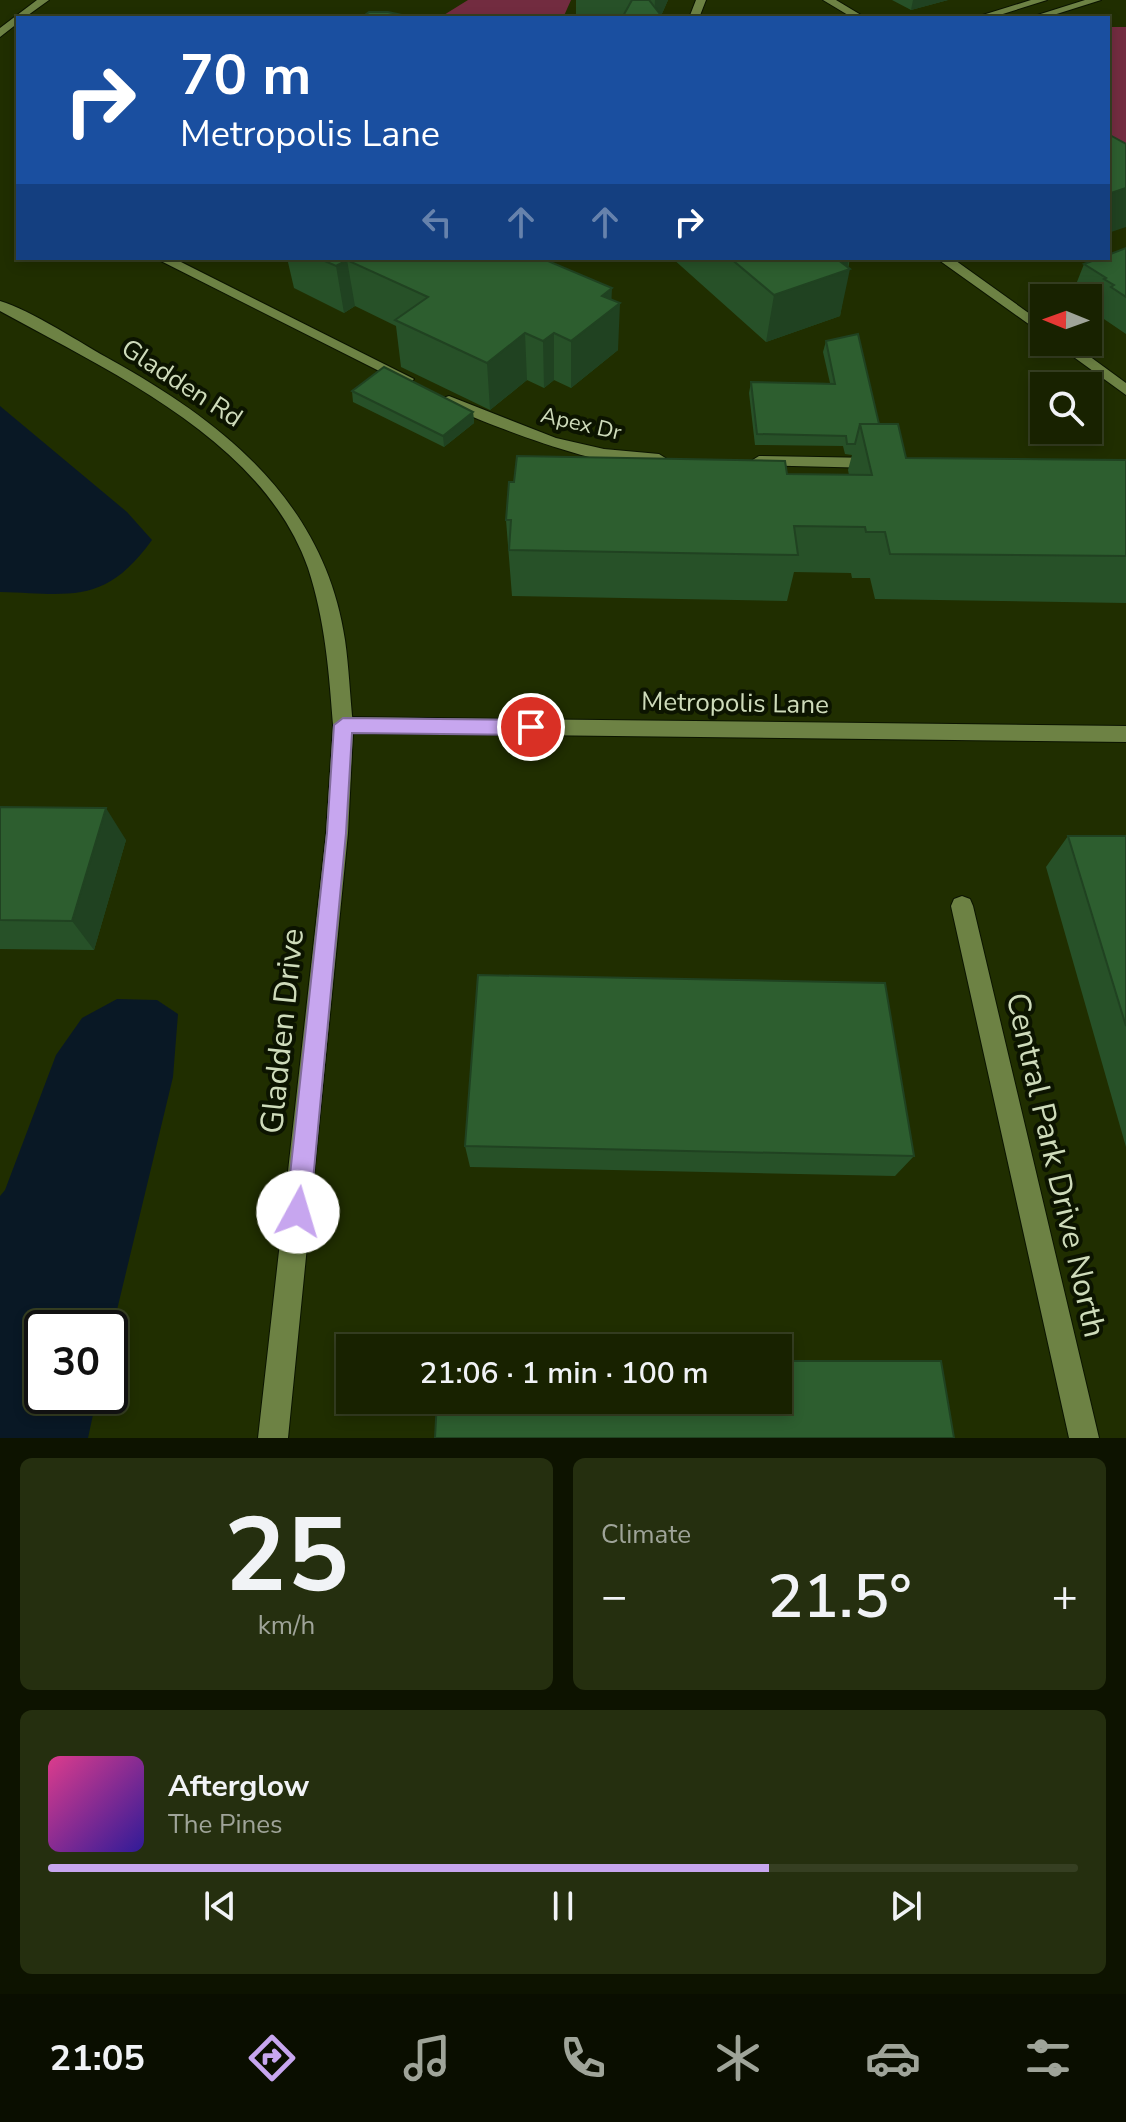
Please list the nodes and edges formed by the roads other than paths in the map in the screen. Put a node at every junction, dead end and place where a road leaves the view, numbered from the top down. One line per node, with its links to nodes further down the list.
1 (44, 0): 5 (street)
2 (828, 0): 6 (street)
3 (1042, 0): 7 (street)
4 (1096, 0): 8 (street)
5 (20, 16)
6 (857, 16)
7 (985, 16)
8 (1040, 16)
9 (16, 20): 10 (street)
10 (0, 34)
11 (166, 260): 17 (street, Apex Dr)
12 (946, 260): 14 (street)
13 (0, 305): 20 (street, Gladden Rd)
14 (1030, 321)
15 (1079, 356): 16 (street)
16 (1126, 390)
17 (680, 460)
18 (742, 461): 19 (street)
19 (898, 464)
20 (343, 725): 21 (street, Metropolis Lane); 23 (street, Gladden Drive)
21 (1126, 734)
22 (962, 906): 24 (street, Central Park Drive North)
23 (273, 1438)
24 (1084, 1438)

